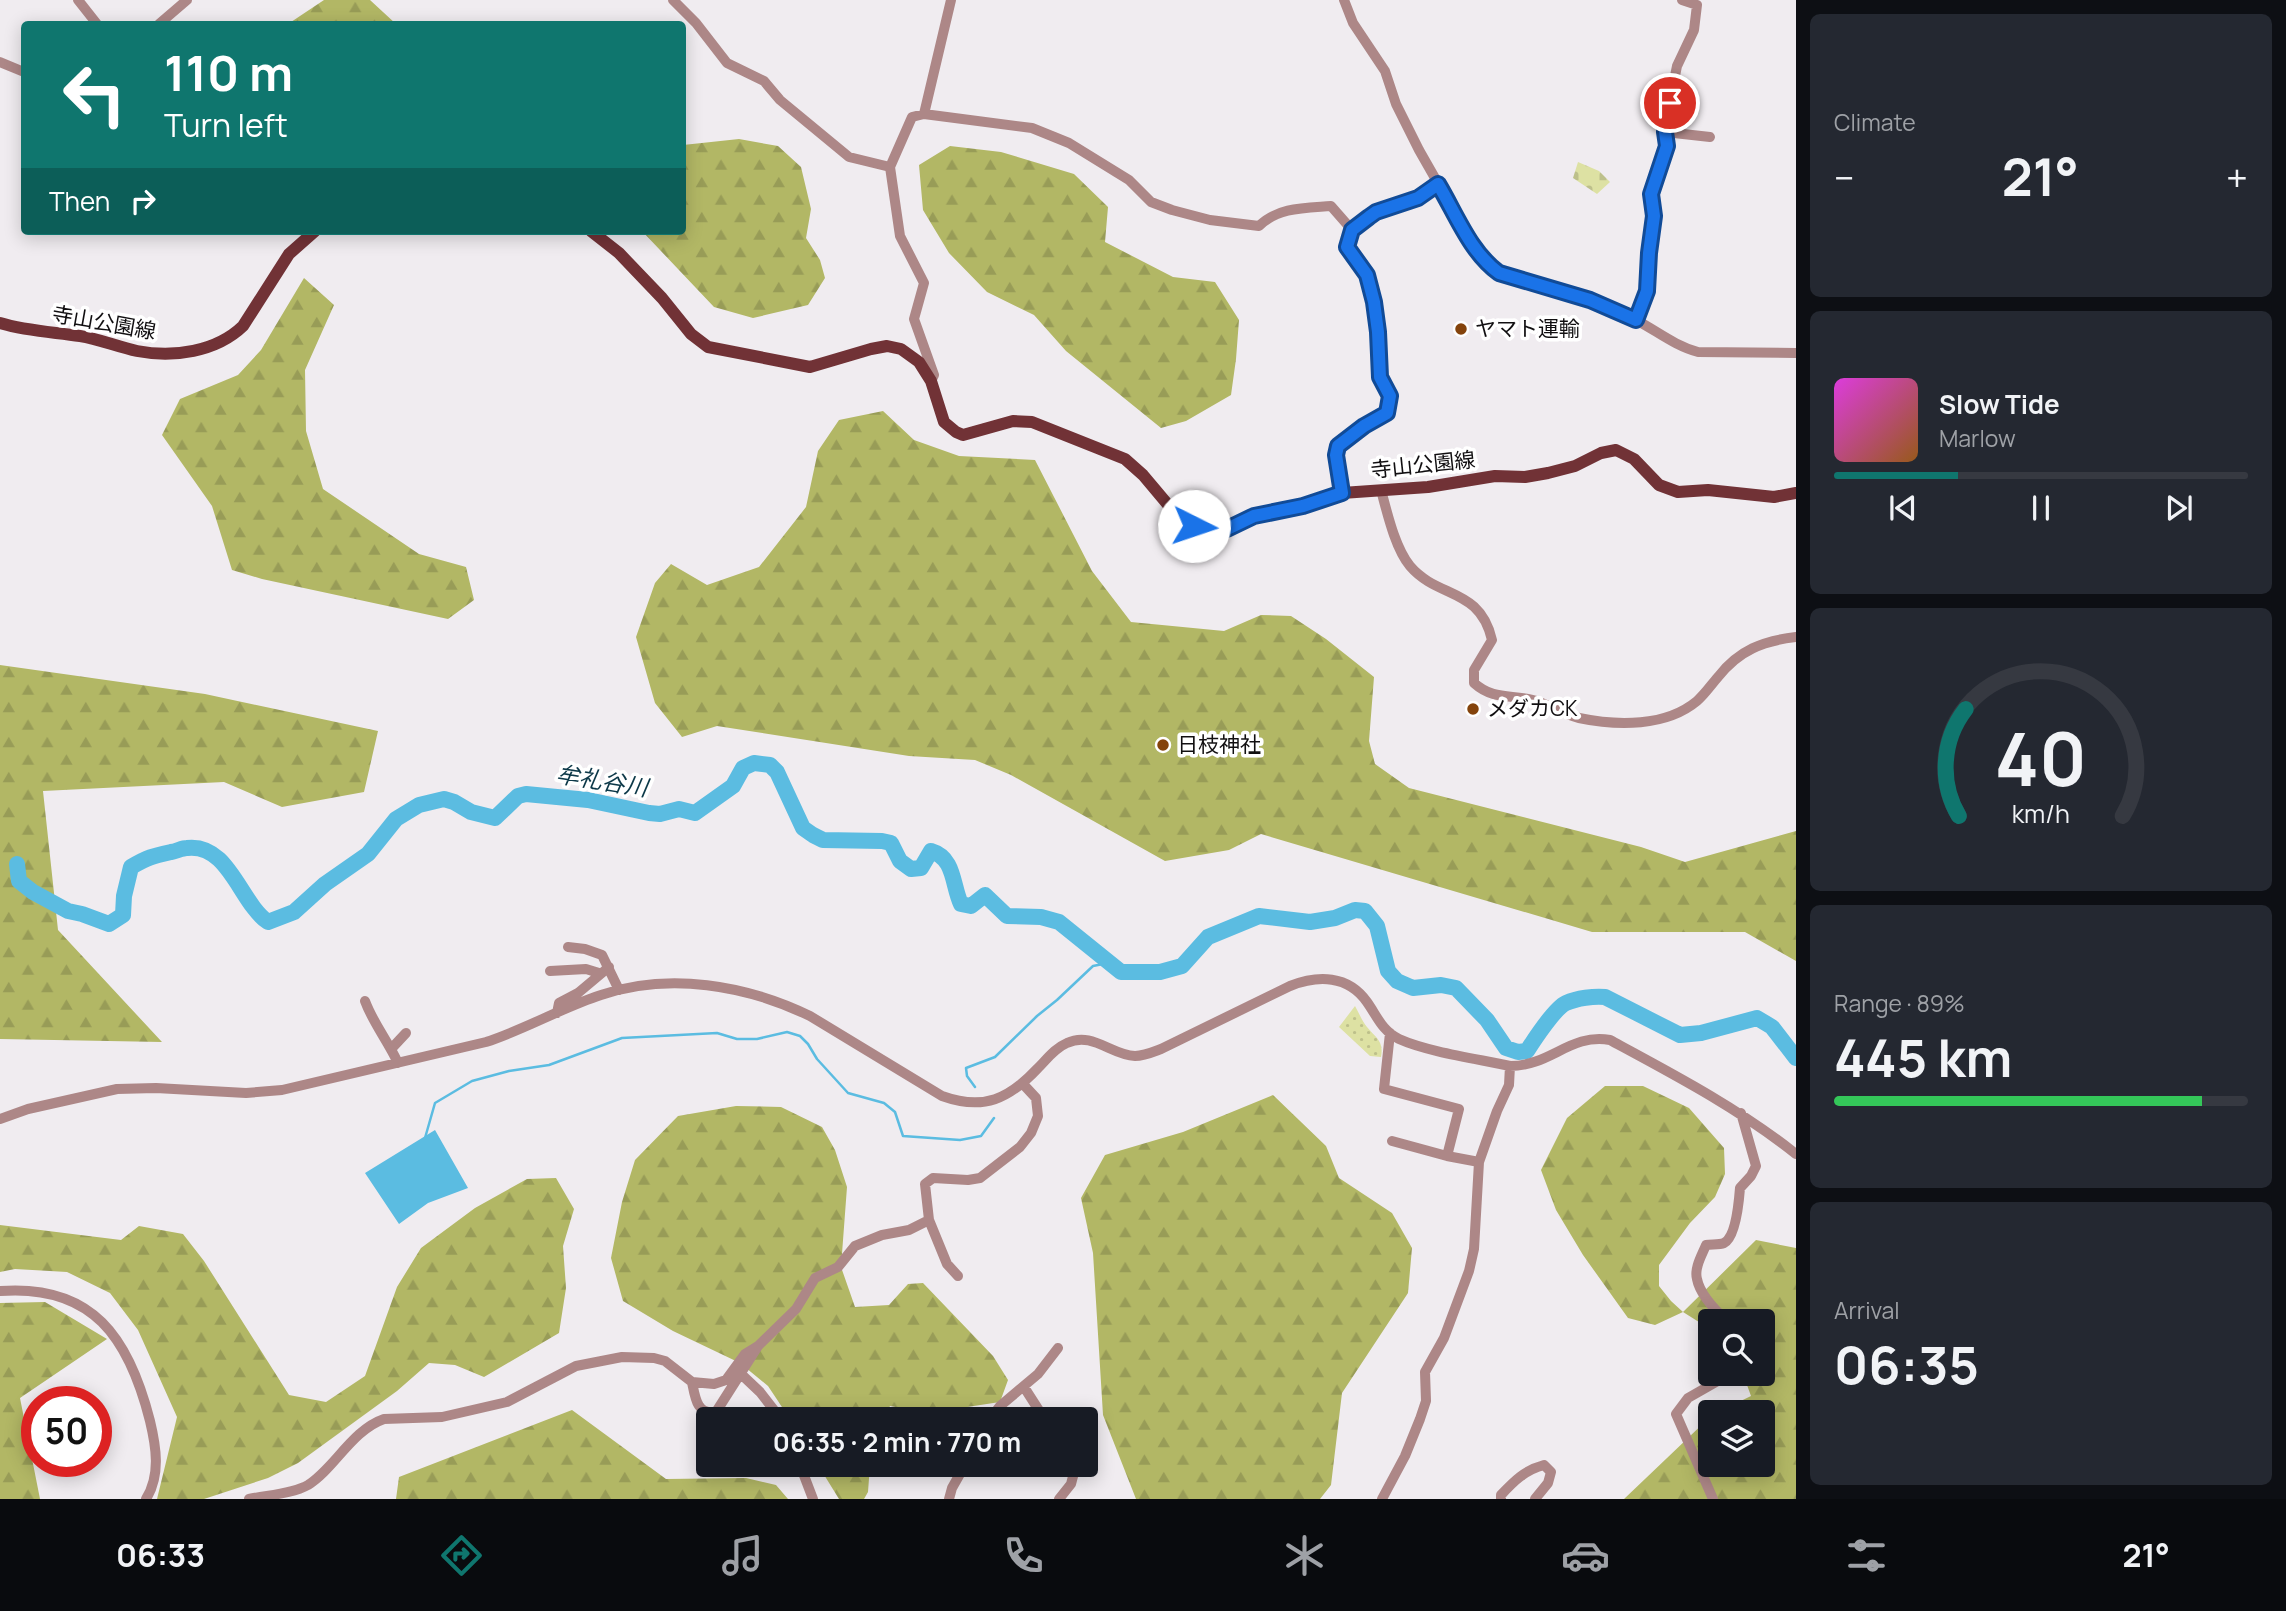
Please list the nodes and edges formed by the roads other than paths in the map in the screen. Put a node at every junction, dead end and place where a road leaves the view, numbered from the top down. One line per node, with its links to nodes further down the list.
1 (78, 0): 7 (street)
2 (187, 0): 8 (street)
3 (673, 0): 14 (street)
4 (951, 0): 11 (street)
5 (1344, 0): 15 (street)
6 (1682, 0): 12 (street)
7 (95, 21)
8 (162, 21)
9 (0, 62): 10 (street)
10 (21, 71)
11 (924, 114): 14 (street); 16 (street)
12 (1665, 132): 13 (street); 19 (street)
13 (1710, 138)
14 (890, 167): 22 (street)
15 (1438, 184): 16 (street); 19 (street)
16 (1352, 230): 24 (street)
17 (310, 235): 20 (main road, 寺山公園線)
18 (596, 235): 22 (main road, 寺山公園線)
19 (1636, 320): 21 (street)
20 (0, 323)
21 (1796, 353)
22 (931, 381): 24 (main road, 寺山公園線)
23 (1381, 490): 24 (main road, 寺山公園線); 25 (main road, 寺山公園線); 26 (street)
24 (1342, 493)
25 (1796, 493)
26 (1796, 637)
27 (568, 947): 28 (street)
28 (604, 970): 29 (street); 30 (street); 32 (street)
29 (550, 971)
30 (619, 990): 32 (street); 38 (street)
31 (365, 1001): 35 (street)
32 (557, 1013): 36 (street)
33 (406, 1033): 35 (street)
34 (1390, 1033): 37 (street); 38 (street); 43 (street)
35 (392, 1048): 36 (street)
36 (398, 1063): 40 (street)
37 (1510, 1066): 39 (street); 44 (street)
38 (1023, 1084): 45 (street)
39 (1741, 1113): 42 (street); 48 (street)
40 (0, 1119)
41 (1392, 1141): 43 (street)
42 (1796, 1154)
43 (1447, 1156): 44 (street)
44 (1479, 1162): 66 (street)
45 (929, 1220): 46 (street); 49 (street)
46 (958, 1276)
47 (0, 1291): 61 (street)
48 (1715, 1309)
49 (758, 1346): 51 (street); 52 (street)
50 (1058, 1348): 54 (street)
51 (741, 1374): 52 (street); 55 (street)
52 (692, 1382): 62 (street)
53 (1709, 1386): 69 (street)
54 (1024, 1387): 56 (street); 57 (street)
55 (771, 1407)
56 (999, 1407)
57 (1038, 1407)
58 (805, 1477): 63 (street)
59 (958, 1477): 64 (street)
60 (1073, 1477): 65 (street)
61 (146, 1499)
62 (249, 1499)
63 (813, 1499)
64 (949, 1499)
65 (1059, 1499)
66 (1382, 1499)
67 (1501, 1499): 68 (street)
68 (1535, 1499)
69 (1713, 1499)

